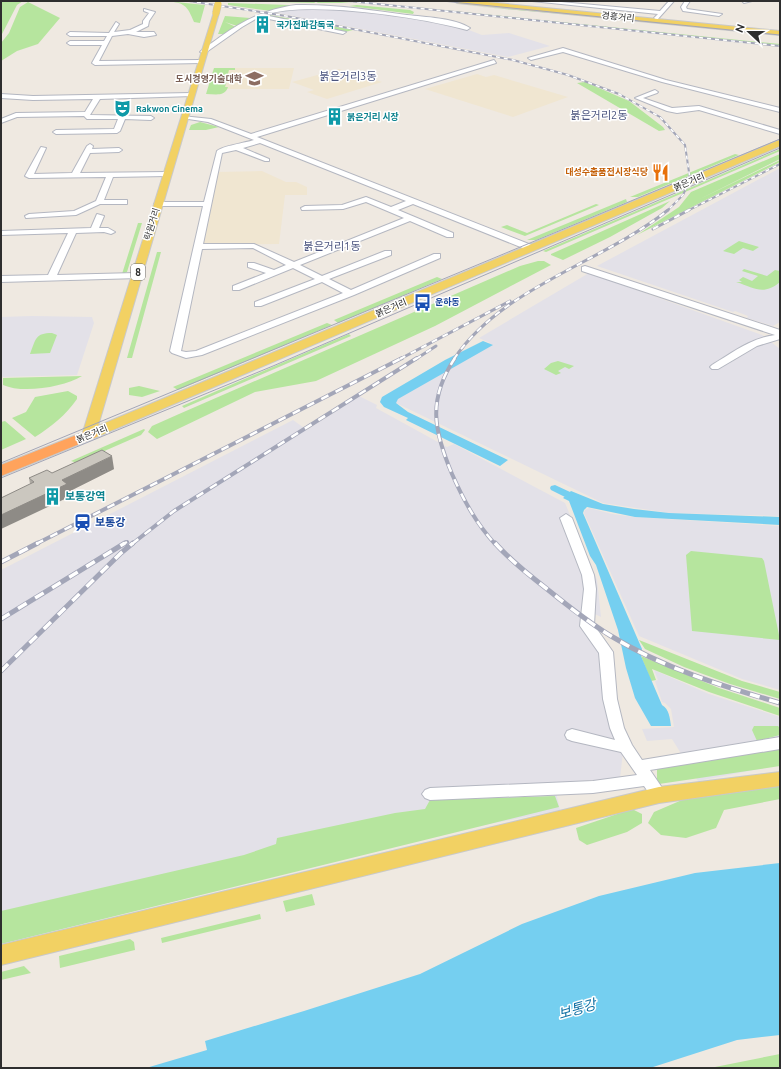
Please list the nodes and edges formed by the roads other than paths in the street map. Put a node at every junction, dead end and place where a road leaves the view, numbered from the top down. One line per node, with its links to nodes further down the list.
1 (457, 1): 7 (main road, 경흥거리)
2 (534, 1): 3 (street)
3 (539, 1): 8 (street)
4 (672, 1): 10 (street)
5 (688, 1): 11 (street)
6 (218, 2): 26 (main road, 락원거리 / 8, bridge)
7 (470, 2): 15 (main road, 경흥거리)
8 (564, 2): 10 (street)
9 (146, 10): 12 (street)
10 (661, 14): 15 (street)
11 (719, 14)
12 (150, 16): 13 (street); 17 (street)
13 (156, 16)
14 (258, 16): 18 (street); 20 (street); 26 (street)
15 (655, 21): 22 (main road, 경흥거리)
16 (116, 24): 21 (street)
17 (142, 28): 19 (street); 19 (street)
18 (467, 28)
19 (127, 32): 21 (street)
20 (343, 32)
21 (111, 33): 23 (street); 25 (street)
22 (780, 33)
23 (70, 34)
24 (70, 43): 25 (street)
25 (106, 43): 28 (street)
26 (203, 52): 28 (main road, 락원거리 / 8)
27 (531, 58): 34 (street)
28 (200, 62): 31 (main road, 락원거리 / 8)
29 (494, 62): 44 (street)
30 (655, 92): 43 (street)
31 (190, 95): 33 (street); 36 (main road, 락원거리 / 8)
32 (1, 96): 33 (street)
33 (98, 96): 35 (street)
34 (780, 110)
35 (87, 114): 37 (street); 39 (street)
36 (184, 117): 44 (street); 51 (main road, 락원거리 / 8)
37 (122, 118): 38 (street); 42 (street)
38 (151, 118)
39 (1, 121)
40 (86, 124): 42 (street)
41 (56, 132): 42 (street)
42 (81, 132)
43 (780, 132)
44 (252, 136): 45 (street)
45 (262, 140): 48 (street); 54 (street)
46 (780, 143): 72 (main road, 붉은거리)
47 (43, 148): 52 (street)
48 (237, 148): 50 (street); 58 (street)
49 (119, 150): 52 (street)
50 (267, 160)
51 (167, 174): 53 (street); 57 (main road, 락원거리 / 8)
52 (75, 175): 53 (street)
53 (110, 175): 55 (street)
54 (414, 201): 60 (street); 72 (street)
55 (99, 202): 56 (street); 61 (street)
56 (124, 202)
57 (158, 204): 58 (street); 79 (main road, 락원거리 / 8)
58 (208, 204): 71 (street)
59 (305, 208): 60 (street)
60 (392, 210): 64 (street)
61 (64, 214): 62 (street); 66 (street)
62 (29, 216)
63 (100, 216): 65 (street)
64 (411, 218): 70 (street); 76 (street)
65 (94, 230): 67 (street); 68 (street)
66 (58, 231): 67 (street); 69 (street)
67 (73, 232): 80 (street)
68 (111, 232)
69 (1, 233)
70 (450, 235)
71 (197, 247): 76 (street); 84 (street)
72 (531, 248): 88 (main road, 붉은거리)
73 (388, 253): 82 (street)
74 (438, 256): 84 (street)
75 (251, 264): 78 (street)
76 (295, 265): 78 (street); 82 (street)
77 (585, 269): 86 (street)
78 (274, 273): 83 (street)
79 (136, 276): 80 (street); 88 (main road, 락원거리 / 8)
80 (51, 278): 81 (street)
81 (1, 279)
82 (323, 279): 84 (street); 85 (street)
83 (236, 288)
84 (351, 293)
85 (258, 304)
86 (780, 335): 87 (street)
87 (715, 367)
88 (89, 435): 89 (highway, 붉은거리)
89 (1, 471)
90 (566, 518): 93 (street)
91 (572, 735): 93 (street)
92 (780, 743): 94 (street)
93 (626, 748): 94 (street)
94 (640, 766): 96 (street)
95 (780, 779): 96 (main road)
96 (654, 787): 97 (street); 98 (main road)
97 (430, 794)
98 (1, 955)

